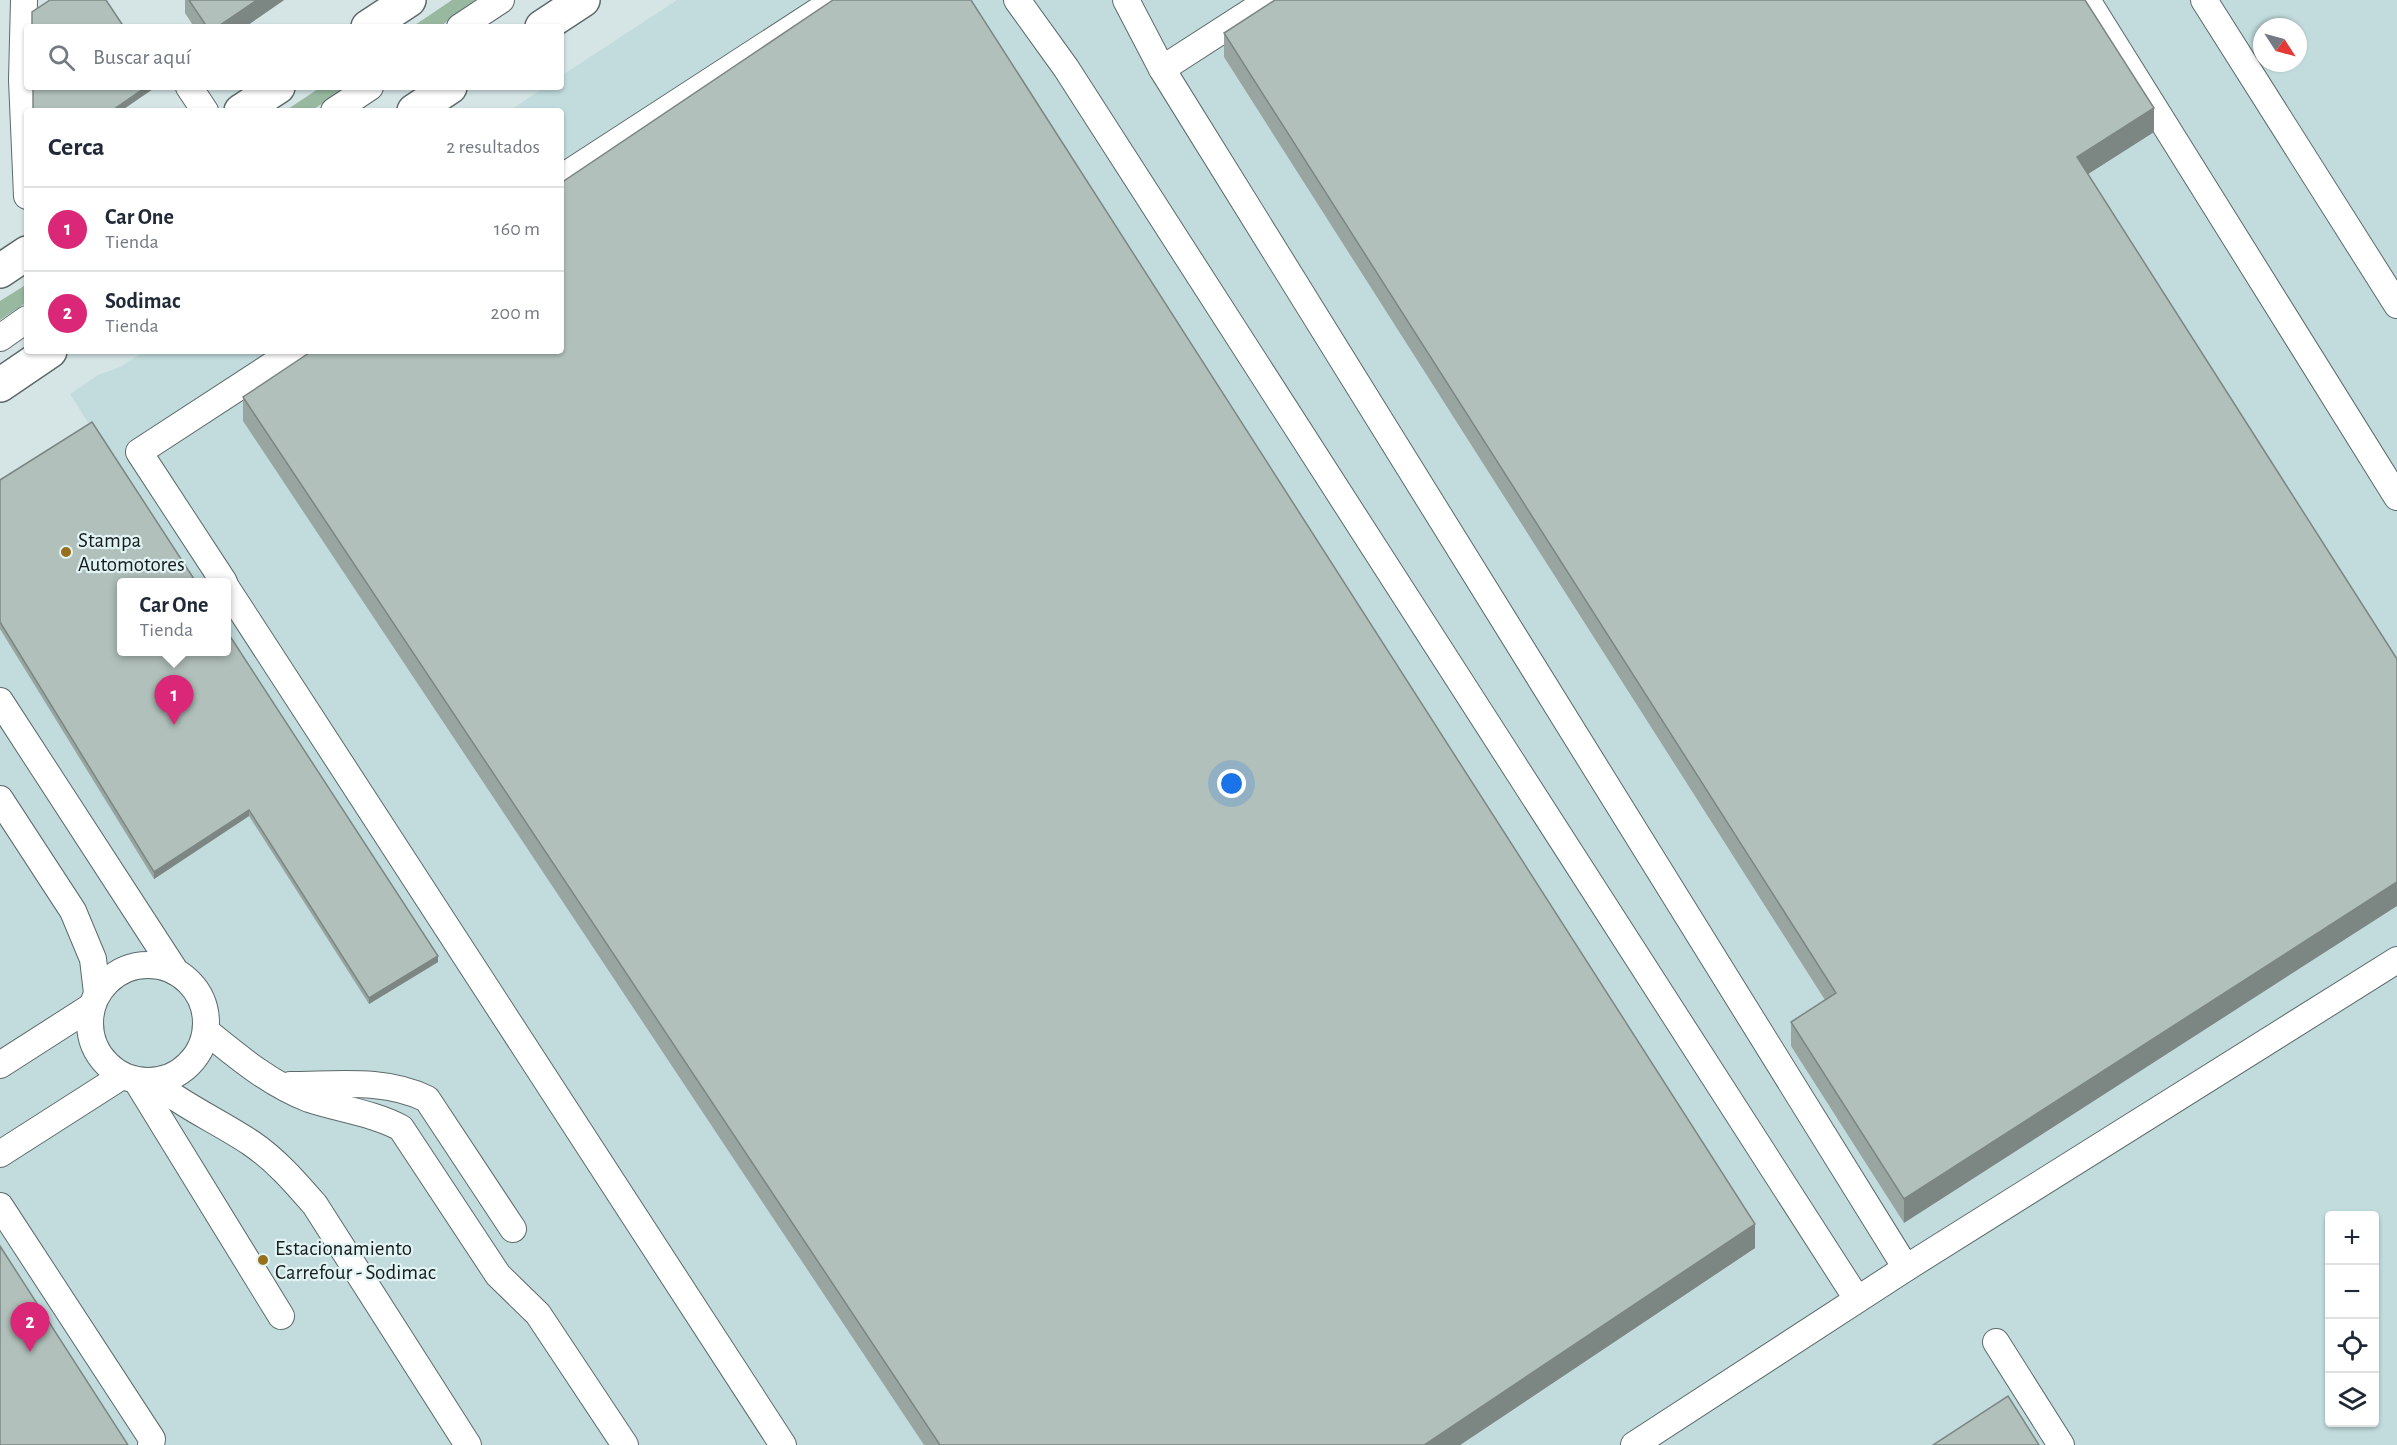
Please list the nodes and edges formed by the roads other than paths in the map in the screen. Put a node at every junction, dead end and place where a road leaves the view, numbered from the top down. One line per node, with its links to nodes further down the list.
1 (24, 0): 11 (lane)
2 (409, 0): 12 (main road)
3 (501, 0): 13 (lane)
4 (583, 0): 14 (main road)
5 (835, 0): 26 (lane)
6 (1017, 0): 51 (lane)
7 (1126, 0): 15 (lane)
8 (1269, 0): 15 (lane)
9 (2087, 0): 35 (lane)
10 (2204, 0): 29 (lane)
11 (24, 24)
12 (373, 24)
13 (465, 24)
14 (547, 24)
15 (1162, 69): 50 (lane)
16 (25, 90): 21 (lane)
17 (191, 90): 22 (lane)
18 (273, 90): 23 (main road)
19 (366, 90): 24 (lane)
20 (446, 90): 25 (main road)
21 (25, 108)
22 (204, 108)
23 (246, 108)
24 (338, 108)
25 (418, 108)
26 (564, 176)
27 (24, 255): 28 (main road)
28 (0, 271)
29 (2397, 305)
30 (24, 321): 31 (lane)
31 (0, 338)
32 (46, 354): 34 (main road)
33 (289, 354): 36 (lane)
34 (0, 385)
35 (2397, 497)
36 (221, 578)
37 (231, 595): 57 (lane)
38 (0, 701): 41 (lane)
39 (0, 799): 42 (lane)
40 (2397, 960): 50 (lane)
41 (176, 972): 42 (lane); 43 (lane)
42 (95, 1000): 44 (lane); 45 (lane)
43 (206, 1031): 45 (lane); 46 (lane)
44 (0, 1065)
45 (136, 1079): 47 (lane); 52 (lane); 55 (lane)
46 (279, 1085): 49 (lane); 56 (lane)
47 (0, 1154)
48 (0, 1206): 54 (lane)
49 (513, 1229)
50 (1906, 1268): 51 (lane)
51 (1857, 1299): 58 (lane)
52 (281, 1316)
53 (1996, 1342): 59 (lane)
54 (152, 1442)
55 (468, 1445)
56 (625, 1445)
57 (783, 1445)
58 (1634, 1445)
59 (2061, 1445)

